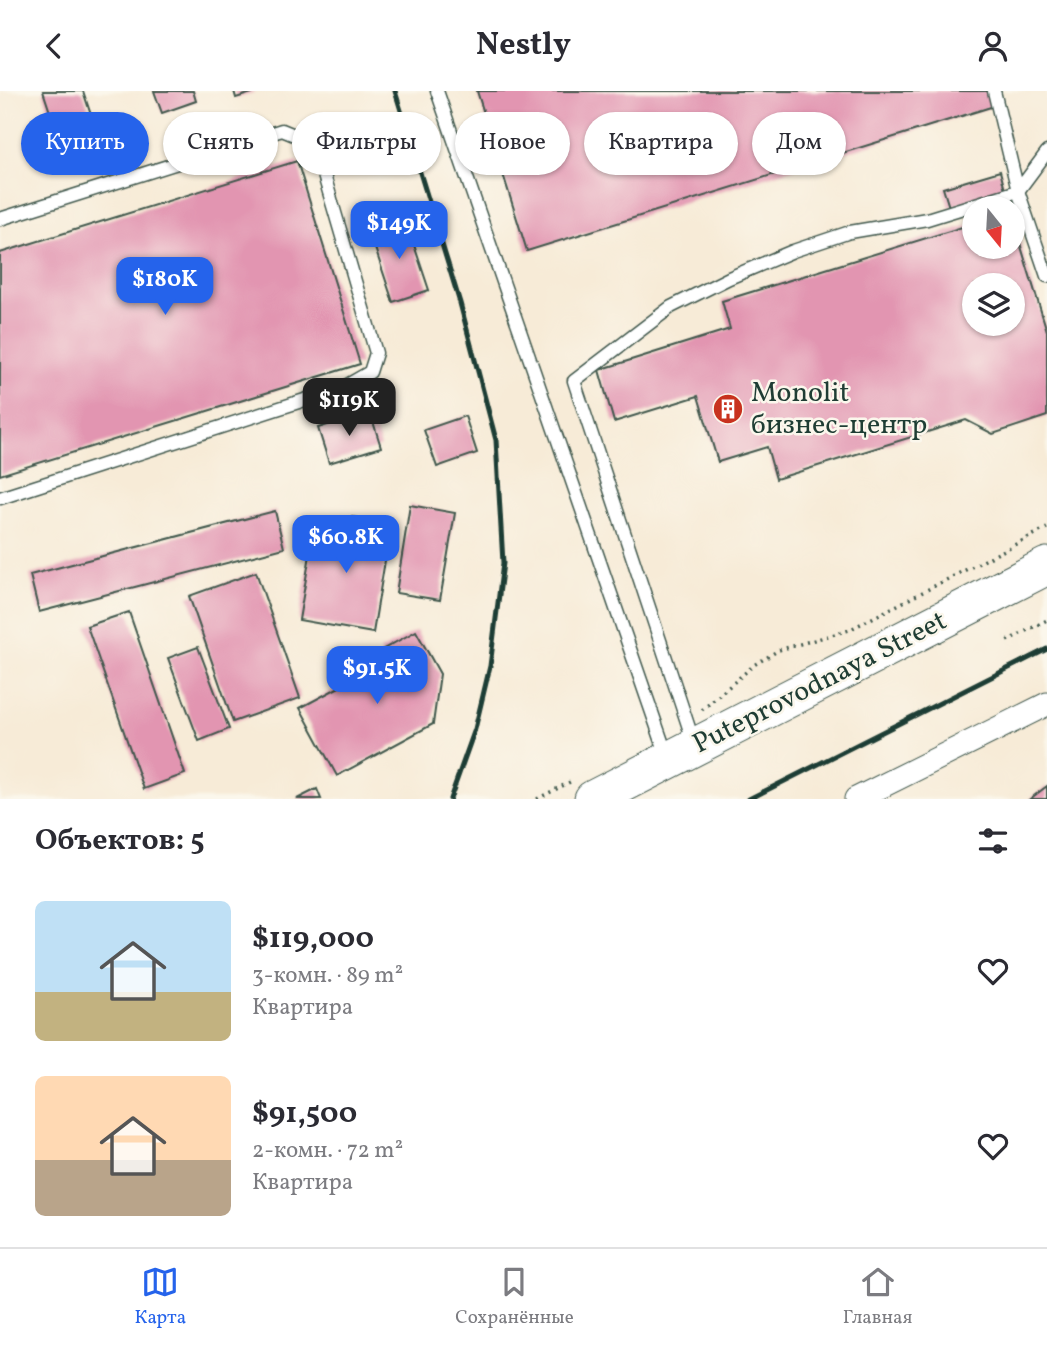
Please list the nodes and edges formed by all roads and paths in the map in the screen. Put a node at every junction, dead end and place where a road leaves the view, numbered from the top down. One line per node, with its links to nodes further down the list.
1 (437, 91): 13 (lane)
2 (994, 91): 4 (lane)
3 (1047, 152): 4 (lane)
4 (1018, 191): 6 (lane); 13 (lane)
5 (0, 219): 7 (lane)
6 (1047, 276)
7 (0, 498)
8 (1047, 528): 13 (path)
9 (1047, 566): 13 (main road, Puteprovodnaya Street)
10 (1047, 620): 11 (path)
11 (1007, 641)
12 (1047, 704): 16 (street)
13 (684, 743): 14 (main road, Puteprovodnaya Street)
14 (583, 790): 15 (path)
15 (537, 799)
16 (856, 799)

